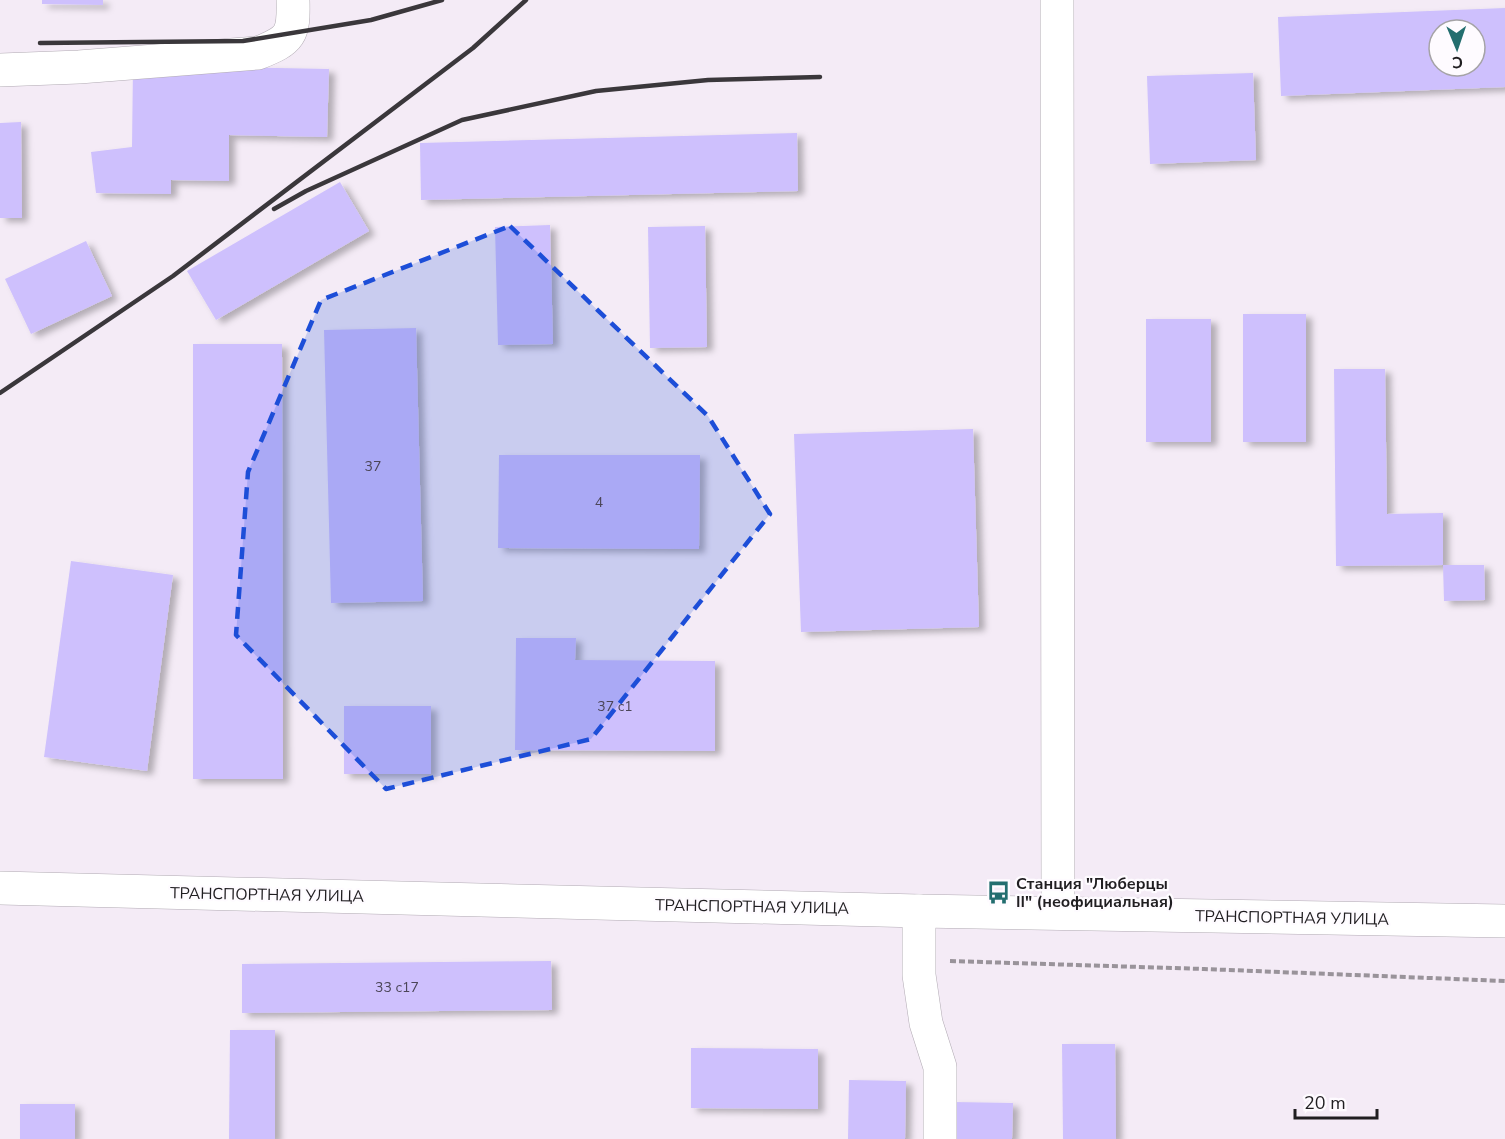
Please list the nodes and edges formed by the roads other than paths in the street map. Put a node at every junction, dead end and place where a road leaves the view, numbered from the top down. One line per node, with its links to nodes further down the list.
1 (294, 0): 3 (street)
2 (1058, 0): 6 (street)
3 (0, 70)
4 (0, 888): 5 (street, ТРАНСПОРТНАЯ УЛИЦА)
5 (919, 911): 6 (street, ТРАНСПОРТНАЯ УЛИЦА); 8 (street)
6 (1058, 913): 7 (street, ТРАНСПОРТНАЯ УЛИЦА)
7 (1505, 921)
8 (940, 1139)

